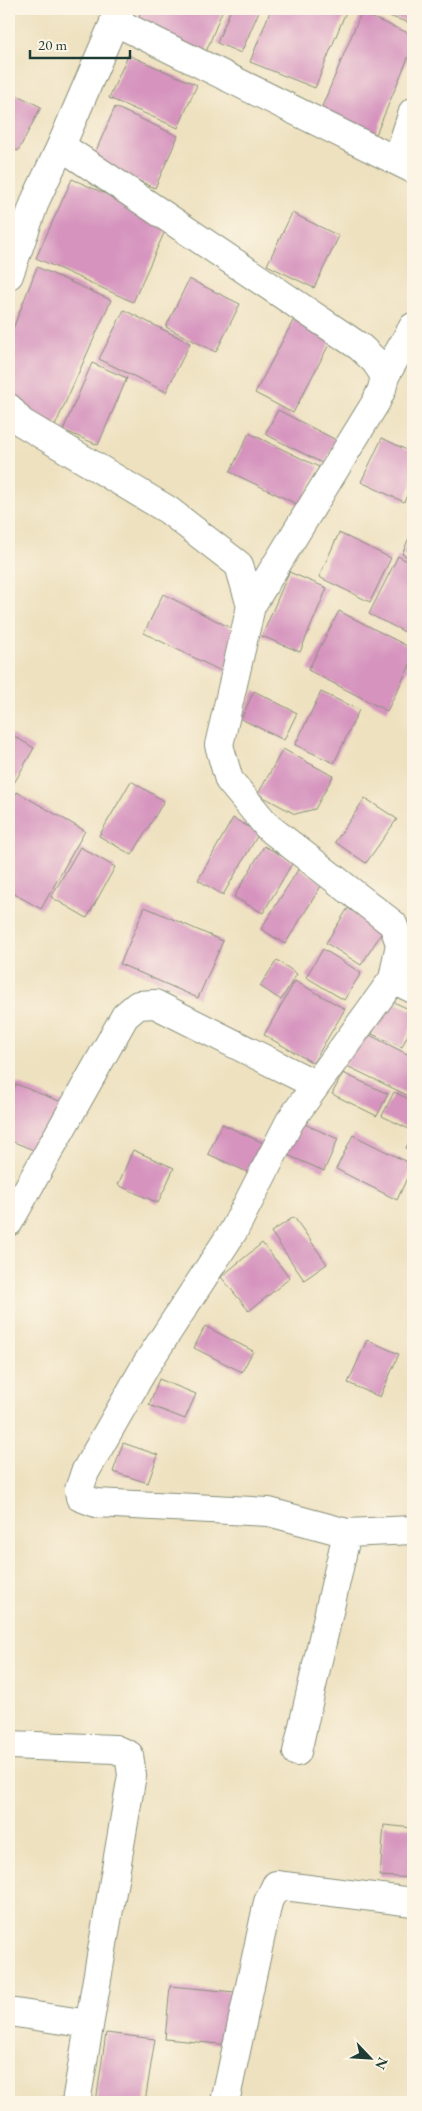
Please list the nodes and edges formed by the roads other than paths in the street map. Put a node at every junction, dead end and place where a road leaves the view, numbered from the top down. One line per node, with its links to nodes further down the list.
1 (117, 15): 3 (street); 4 (street)
2 (413, 112): 4 (street)
3 (61, 146): 5 (street); 7 (street)
4 (405, 165)
5 (9, 275)
6 (413, 327): 7 (street)
7 (385, 376): 9 (street)
8 (9, 408): 9 (street)
9 (251, 606): 10 (street)
10 (403, 984): 11 (street)
11 (316, 1085): 12 (street); 14 (street)
12 (9, 1222)
13 (413, 1530): 14 (street)
14 (347, 1533): 16 (street)
15 (10, 1752): 19 (street)
16 (297, 1752)
17 (413, 1902): 21 (street)
18 (9, 2012): 19 (street)
19 (89, 2024): 20 (street)
20 (76, 2102)
21 (225, 2102)

